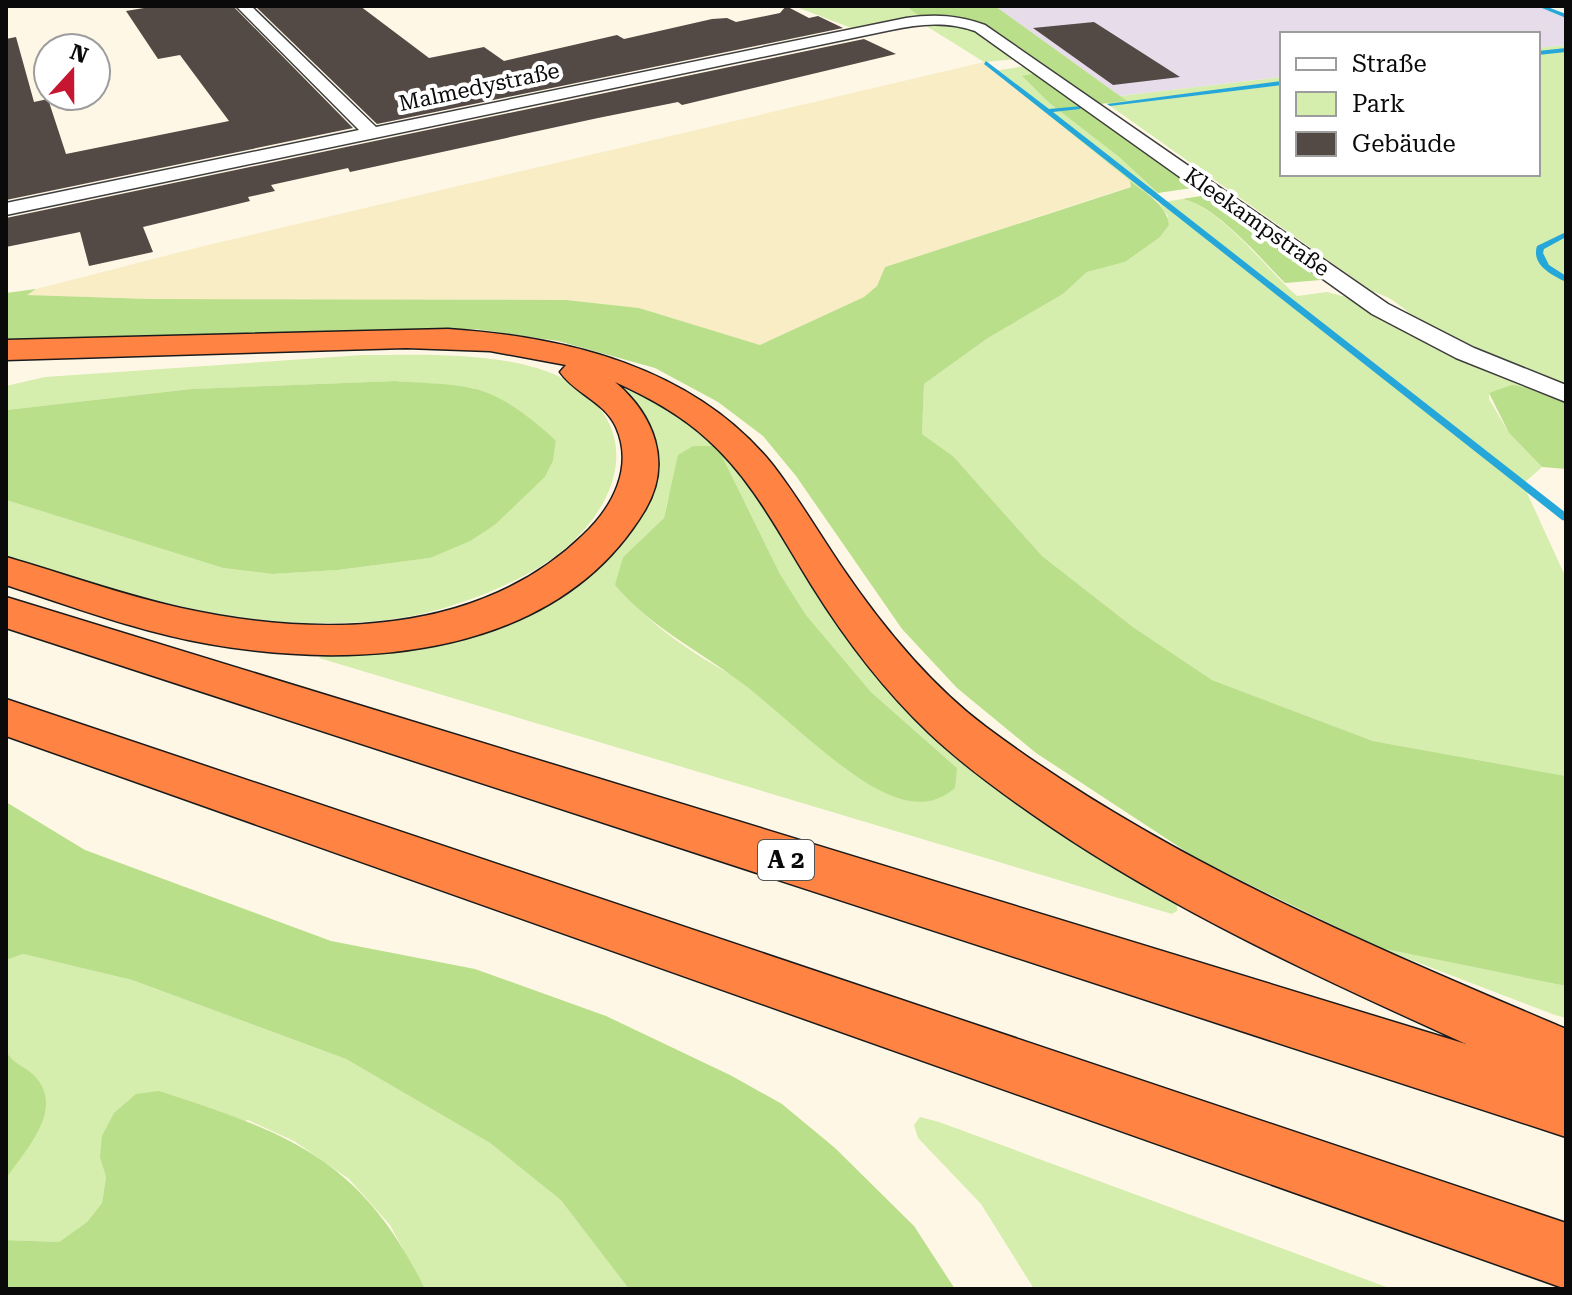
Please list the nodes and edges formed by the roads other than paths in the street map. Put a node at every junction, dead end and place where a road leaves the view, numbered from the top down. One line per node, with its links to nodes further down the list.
1 (243, 6): 3 (street)
2 (963, 22): 3 (street, Malmedystraße); 7 (street, Kleekampstraße)
3 (374, 135): 4 (street, Malmedystraße)
4 (6, 209)
5 (6, 350): 11 (highway)
6 (6, 372): 8 (highway)
7 (1566, 394)
8 (6, 571)
9 (6, 612): 12 (highway, A 2)
10 (6, 717): 13 (highway)
11 (1566, 1059)
12 (1566, 1106)
13 (1566, 1257)

